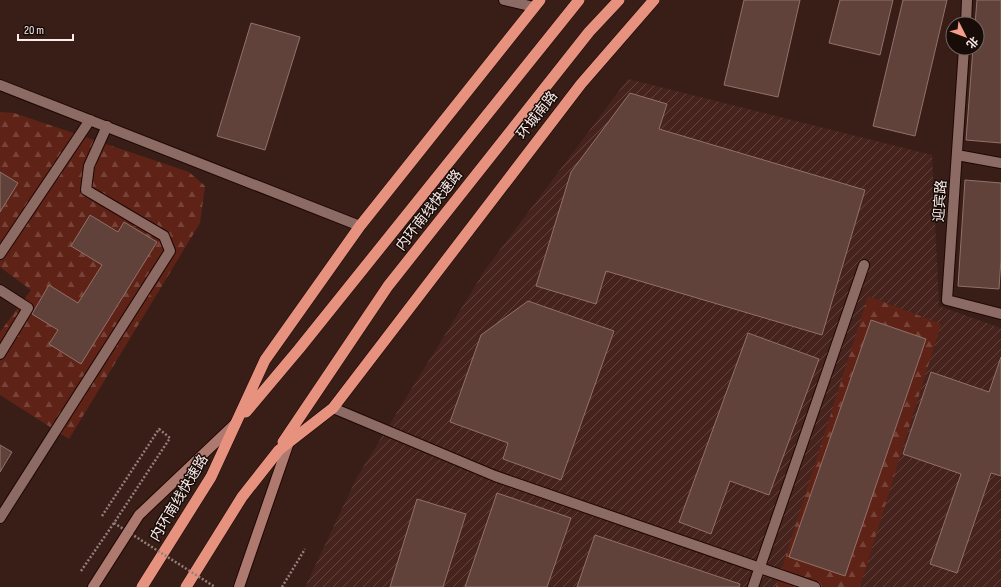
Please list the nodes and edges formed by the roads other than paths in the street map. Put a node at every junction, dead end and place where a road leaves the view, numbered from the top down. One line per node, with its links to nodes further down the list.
1 (504, 0): 6 (street)
2 (579, 0): 22 (highway, 内环南线快速路)
3 (619, 0): 24 (highway, 内环南线快速路)
4 (654, 0): 16 (highway, 环城南路)
5 (968, 0): 7 (street)
6 (537, 3): 14 (highway)
7 (967, 16)
8 (963, 56): 12 (street, 迎宾路)
9 (0, 85): 10 (street)
10 (90, 120): 11 (street); 15 (street)
11 (107, 126): 14 (street); 25 (street)
12 (957, 155): 13 (street); 19 (street, 迎宾路)
13 (1001, 163)
14 (360, 226): 22 (highway, 内环南线快速路)
15 (0, 254)
16 (450, 254): 21 (highway, 内环南线快速路)
17 (864, 265): 26 (street)
18 (0, 290): 20 (street)
19 (1001, 314)
20 (0, 354)
21 (333, 408): 23 (highway, 内环南线快速路); 26 (street)
22 (238, 422): 27 (main road); 28 (highway, 内环南线快速路)
23 (289, 442): 24 (highway, 内环南线快速路); 30 (main road)
24 (278, 450): 29 (highway, 内环南线快速路)
25 (0, 518)
26 (760, 567): 31 (street); 32 (street)
27 (93, 587)
28 (142, 587)
29 (186, 587)
30 (239, 587)
31 (754, 587)
32 (815, 587)

